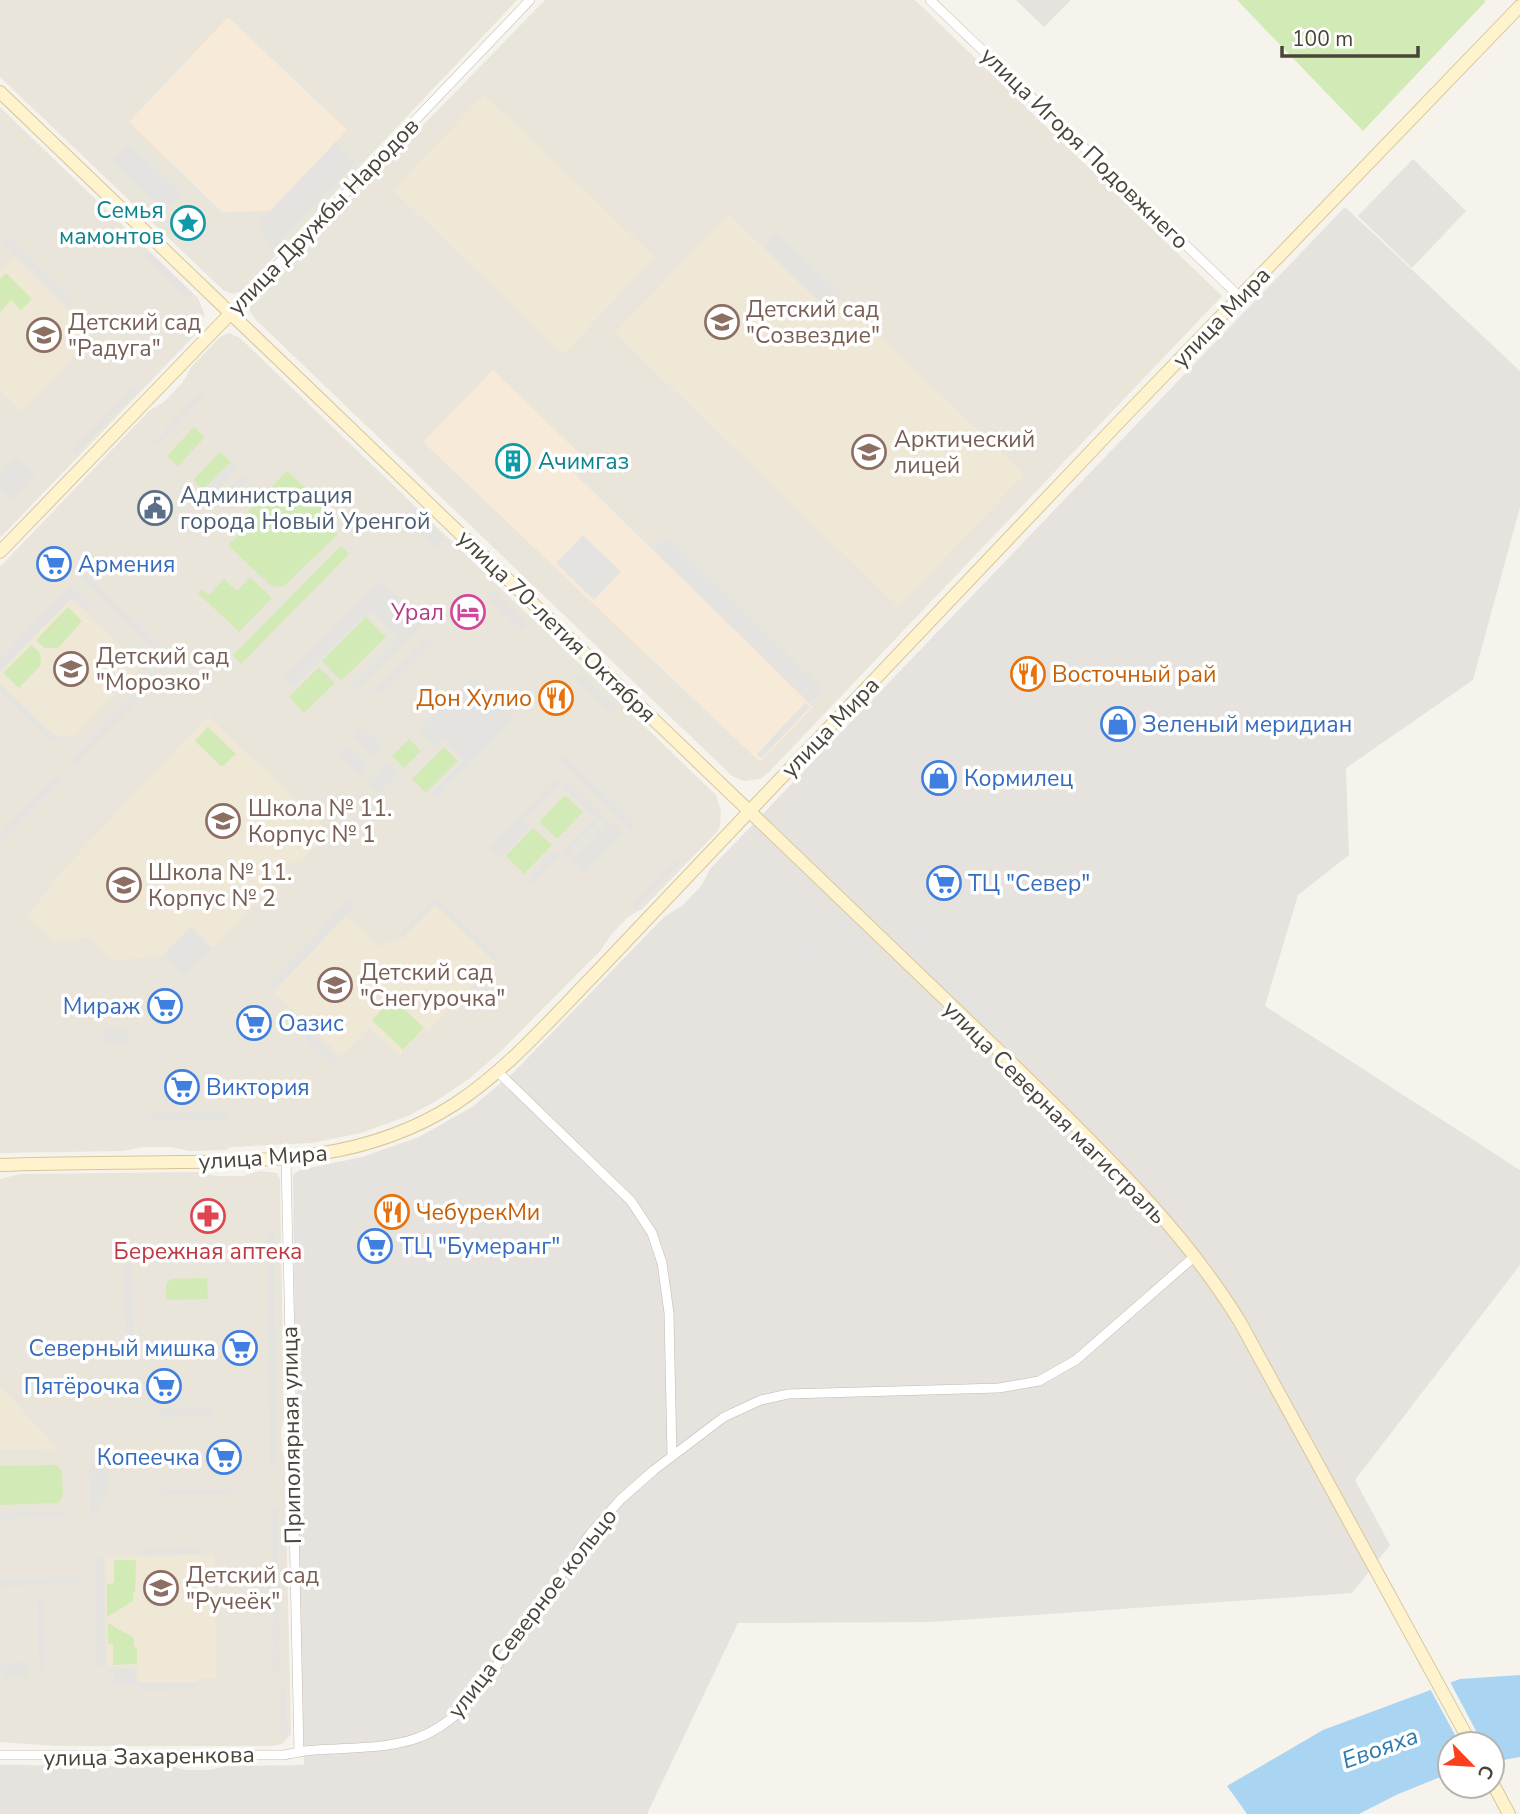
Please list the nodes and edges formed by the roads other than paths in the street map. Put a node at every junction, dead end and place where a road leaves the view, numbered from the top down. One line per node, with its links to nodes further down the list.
1 (530, 0): 6 (street, улица Дружбы Народов)
2 (930, 0): 5 (street, улица Игоря Подовжнего)
3 (1520, 6): 5 (street, улица Мира)
4 (0, 92): 6 (street, улица 70-летия Октября)
5 (1240, 297): 8 (street, улица Мира)
6 (230, 314): 7 (street, улица Дружбы Народов); 8 (street, улица 70-летия Октября)
7 (0, 552)
8 (749, 811): 9 (street, улица Мира); 12 (street, улица Северная магистраль)
9 (497, 1071): 10 (street, улица Мира); 13 (street)
10 (286, 1159): 11 (street, улица Мира); 15 (street, Приполярная улица)
11 (0, 1165)
12 (1195, 1256): 13 (street, улица Северное кольцо); 14 (street, улица Северная магистраль)
13 (672, 1456): 15 (street, улица Северное кольцо)
14 (1464, 1730)
15 (299, 1752): 16 (street, улица Захаренкова)
16 (0, 1755)

